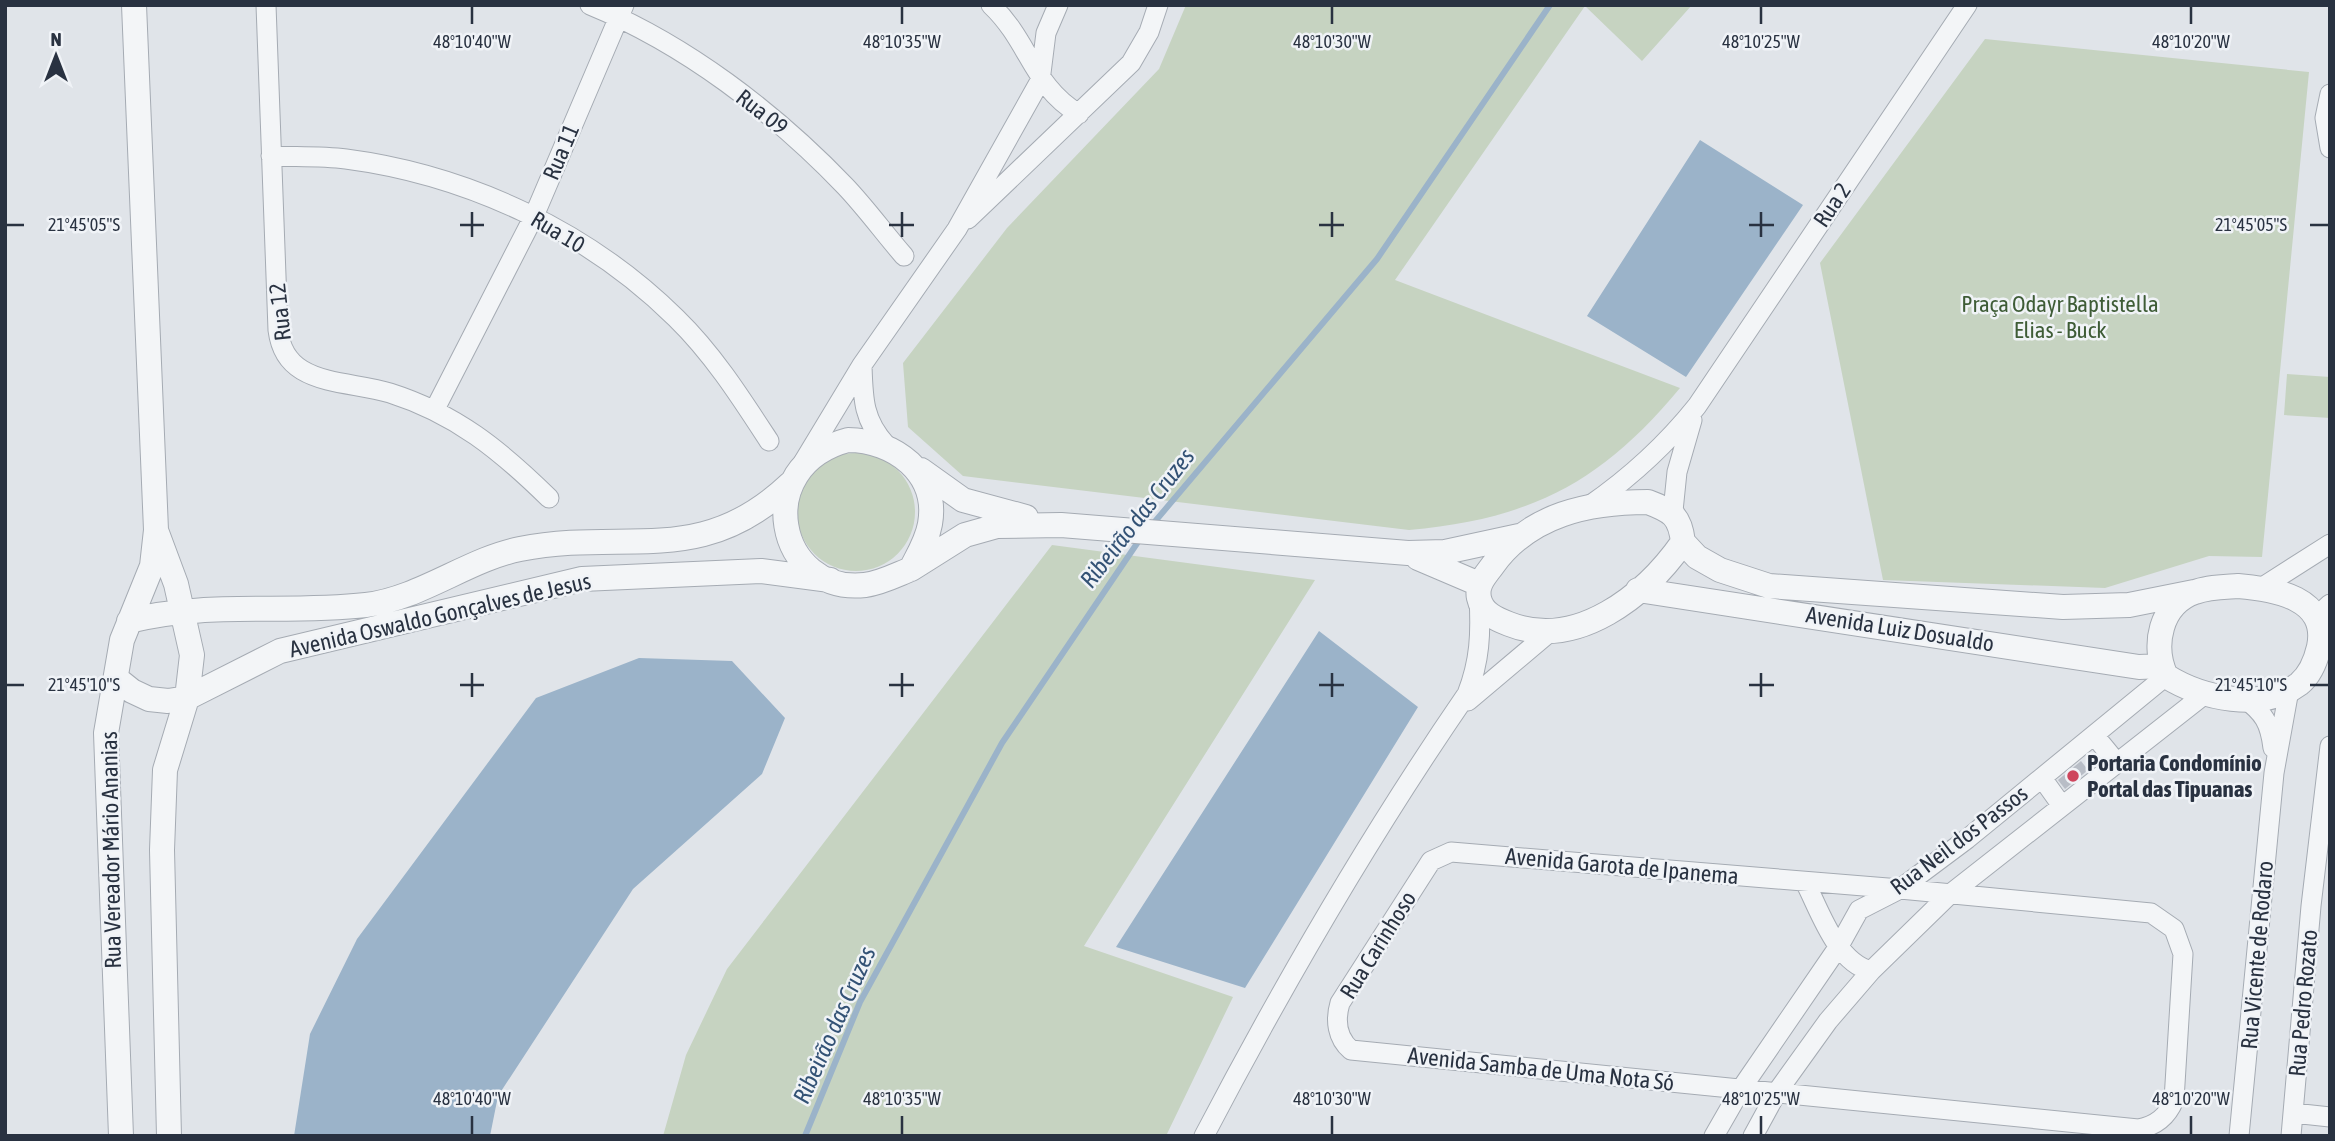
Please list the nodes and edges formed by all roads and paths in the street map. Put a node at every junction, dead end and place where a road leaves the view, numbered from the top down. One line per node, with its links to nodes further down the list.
1 (134, 5): 28 (street, Rua Vereador Mário Ananias)
2 (266, 5): 13 (street, Rua 12)
3 (590, 5): 8 (street, Rua 09)
4 (991, 5): 9 (street)
5 (1058, 5): 9 (street)
6 (1158, 5): 11 (street, Avenida Oswaldo Gonçalves de Jesus)
7 (1967, 5): 18 (street, Rua 2)
8 (621, 11): 14 (street, Rua 11); 16 (street, Rua 09)
9 (1040, 81): 11 (street); 15 (street, Avenida Oswaldo Gonçalves de Jesus)
10 (2330, 94): 12 (street)
11 (1079, 114): 15 (street, Avenida Oswaldo Gonçalves de Jesus)
12 (2328, 140)
13 (271, 156): 14 (street, Rua 10); 19 (street, Rua 12)
14 (534, 216): 19 (street, Rua 11); 20 (street, Rua 10)
15 (957, 229): 17 (street, Avenida Oswaldo Gonçalves de Jesus)
16 (904, 256)
17 (862, 365): 21 (street); 23 (street, Avenida Oswaldo Gonçalves de Jesus)
18 (1697, 406): 25 (street, Rua 2); 26 (street, Rua 2)
19 (435, 409): 24 (street, Rua 12)
20 (769, 441)
21 (886, 445): 22 (street); 23 (street)
22 (910, 461): 27 (street); 33 (street)
23 (795, 476): 34 (street); 39 (street, Avenida Oswaldo Gonçalves de Jesus)
24 (549, 498)
25 (1588, 507): 26 (street); 29 (street)
26 (1673, 511): 30 (street)
27 (1061, 524): 32 (street); 33 (street)
28 (156, 530): 39 (street, Rua Vereador Mário Ananias); 41 (street, Rua Vereador Mário Ananias)
29 (1519, 536): 32 (street); 37 (street)
30 (1683, 542): 36 (street); 38 (street, Avenida Luiz Dosualdo)
31 (2330, 544): 35 (street)
32 (1408, 553): 37 (street)
33 (911, 569): 34 (street)
34 (830, 580): 48 (street, Avenida Oswaldo Gonçalves de Jesus)
35 (2261, 588): 38 (street); 40 (street)
36 (1638, 590): 42 (street); 43 (street, Avenida Luiz Dosualdo)
37 (1479, 591): 42 (street); 50 (street)
38 (2194, 592): 43 (street)
39 (182, 612): 41 (street); 48 (street)
40 (2324, 617): 46 (street)
41 (129, 621): 44 (street, Rua Vereador Mário Ananias)
42 (1551, 631): 50 (street)
43 (2164, 671): 47 (street); 51 (street, Rua Neil dos Passos)
44 (117, 679): 48 (street); 70 (street, Rua Vereador Mário Ananias)
45 (2330, 679): 46 (street)
46 (2295, 686): 49 (street); 54 (street, Rua Vicente de Rodaro)
47 (2205, 694): 49 (street); 53 (street, Rua Neil dos Passos)
48 (187, 698): 71 (street)
49 (2244, 698): 54 (street, Rua Vicente de Rodaro)
50 (1448, 722): 72 (street)
51 (2094, 735): 53 (street); 55 (street, Rua Neil dos Passos)
52 (2330, 746): 61 (street, Rua Pedro Rozato)
53 (2117, 763): 56 (street, Rua Neil dos Passos)
54 (2274, 773): 75 (street, Rua Vicente de Rodaro)
55 (2042, 778): 56 (street); 59 (street, Rua Neil dos Passos)
56 (2062, 806): 60 (street, Rua Neil dos Passos)
57 (1440, 855): 58 (street, Avenida Garota de Ipanema); 64 (street, Rua Carinhoso)
58 (1805, 882): 59 (street, Avenida Garota de Ipanema); 62 (street)
59 (1900, 889): 60 (street, Avenida Garota de Ipanema); 62 (street, Rua Neil dos Passos)
60 (1949, 895): 63 (street, Rua Neil dos Passos); 69 (street, Avenida Garota de Ipanema)
61 (2321, 907): 67 (street, Rua Pedro Rozato)
62 (1839, 946): 63 (street); 65 (street, Rua Neil dos Passos)
63 (1871, 971): 66 (street, Rua Neil dos Passos)
64 (1344, 1042): 65 (street, Avenida Samba de Uma Nota Só)
65 (1741, 1089): 66 (street, Avenida Samba de Uma Nota Só); 73 (street, Rua Neil dos Passos)
66 (1777, 1092): 69 (street, Avenida Samba de Uma Nota Só); 74 (street, Rua Neil dos Passos)
67 (2293, 1113): 68 (street); 76 (street, Rua Pedro Rozato)
68 (2330, 1117)
69 (2158, 1122)
70 (121, 1136)
71 (169, 1136)
72 (1203, 1136)
73 (1714, 1136)
74 (1753, 1136)
75 (2239, 1136)
76 (2291, 1136)

